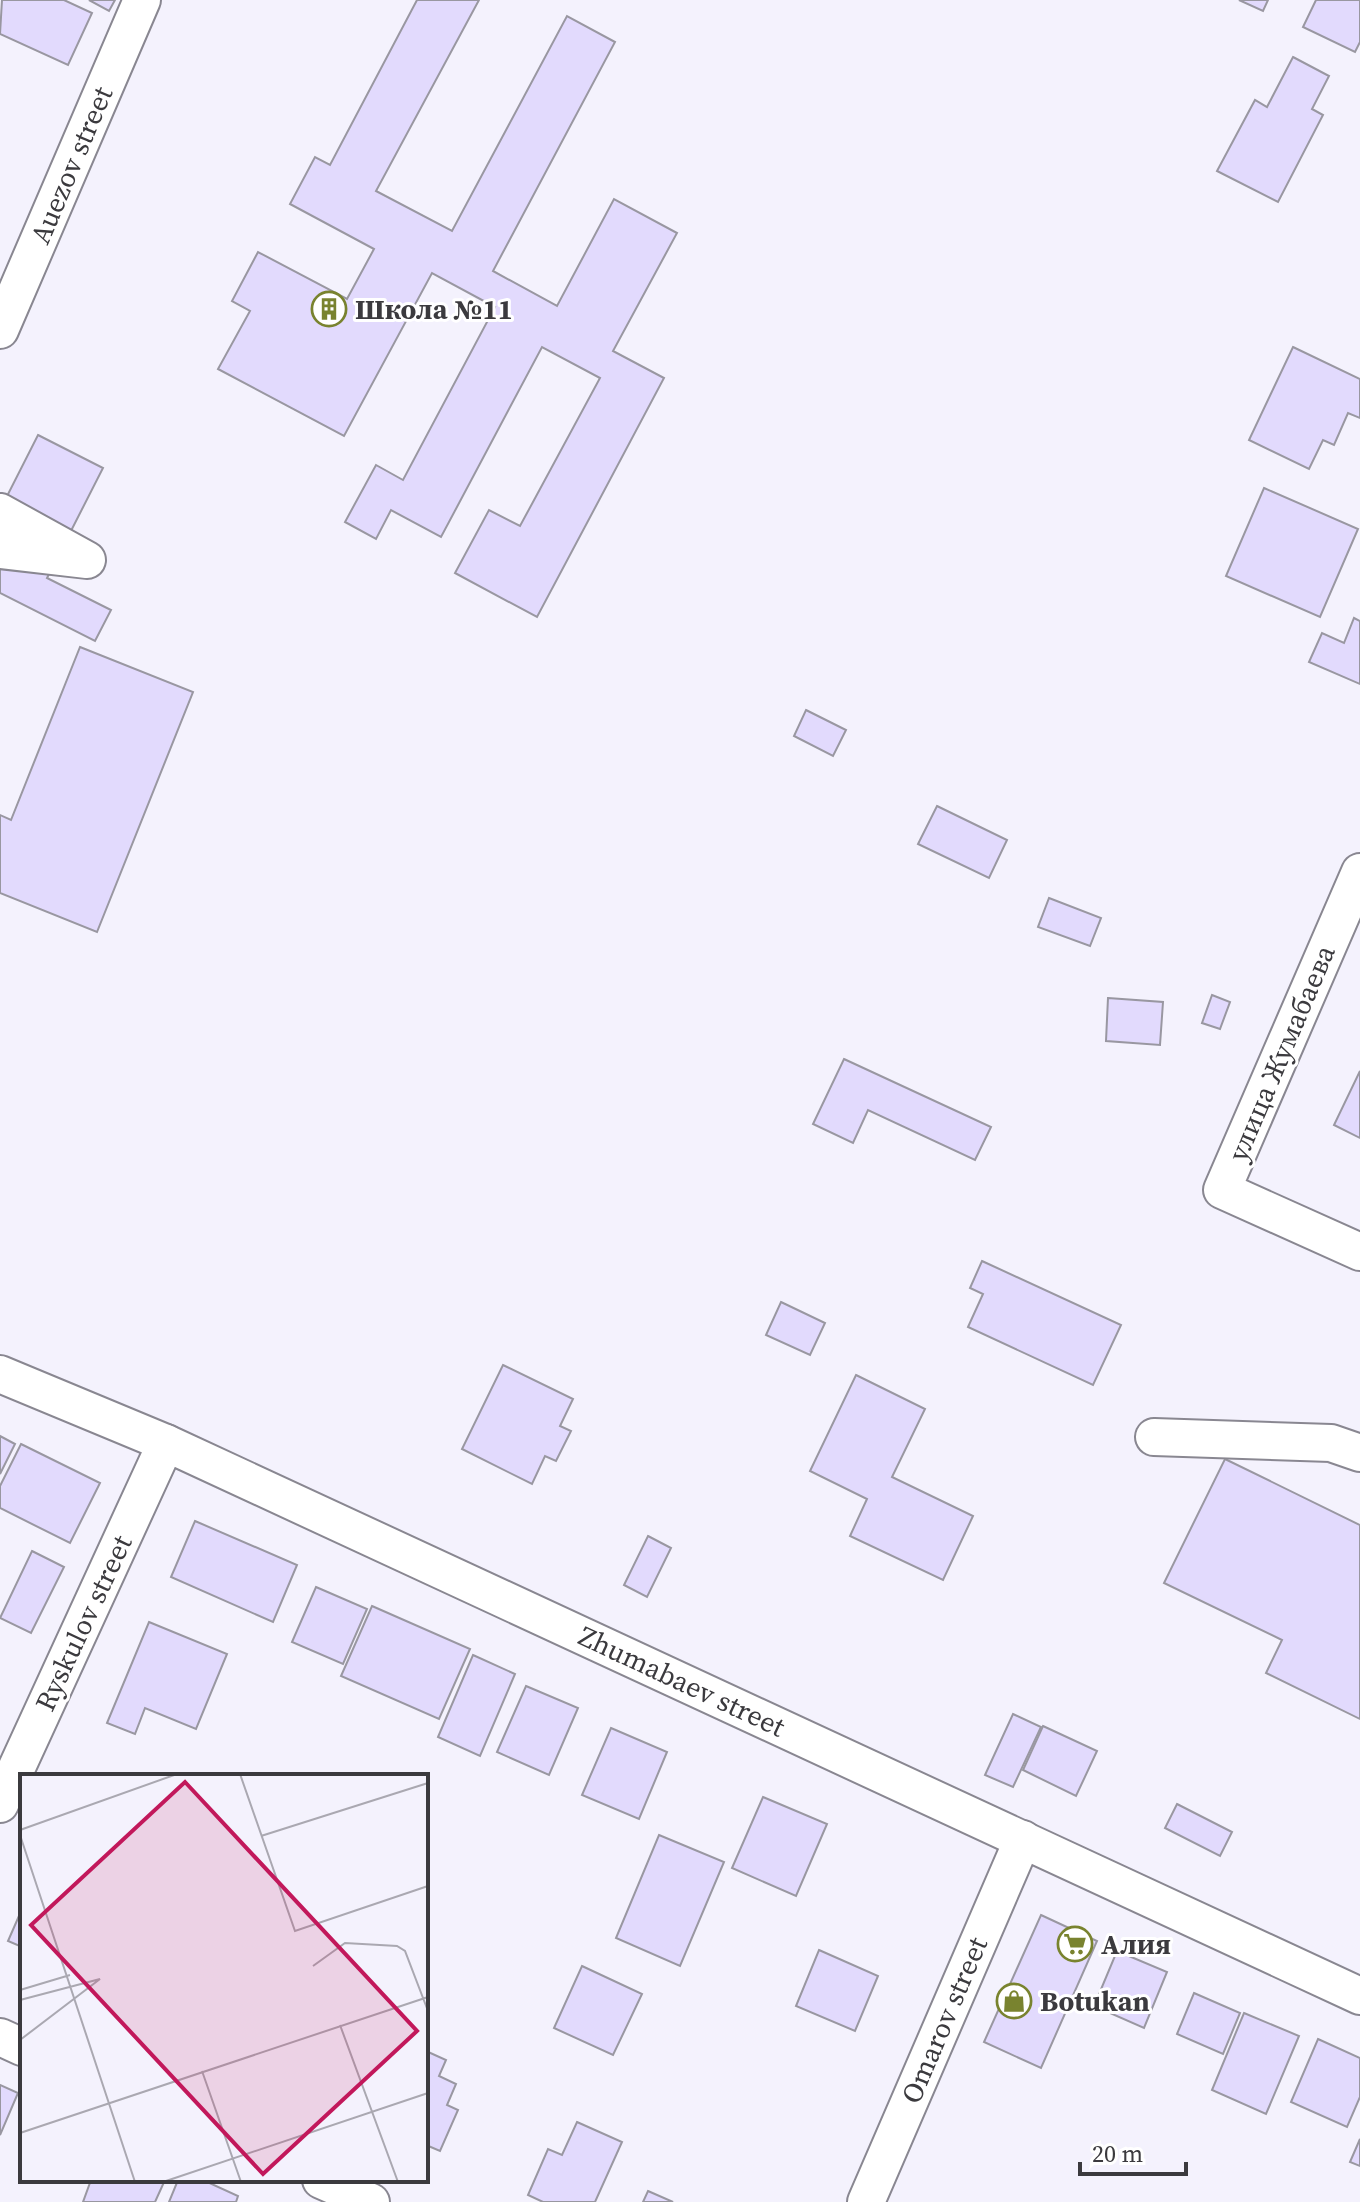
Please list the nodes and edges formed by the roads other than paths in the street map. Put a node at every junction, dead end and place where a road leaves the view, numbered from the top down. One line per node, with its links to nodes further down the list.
1 (142, 0): 2 (street, Auezov street)
2 (0, 330)
3 (0, 512): 4 (street)
4 (0, 550)
5 (1360, 872): 6 (street, улица Жумабаева)
6 (1360, 1252)
7 (0, 1374): 9 (street, Zhumabaev street)
8 (1154, 1437): 10 (street)
9 (166, 1443): 11 (street, Ryskulov street); 12 (street, Zhumabaev street)
10 (1360, 1453)
11 (0, 1804)
12 (1023, 1839): 13 (street, Zhumabaev street); 18 (street, Omarov street)
13 (1360, 1996)
14 (0, 2037): 15 (street)
15 (20, 2046)
16 (326, 2182): 17 (street)
17 (371, 2202)
18 (866, 2202)

